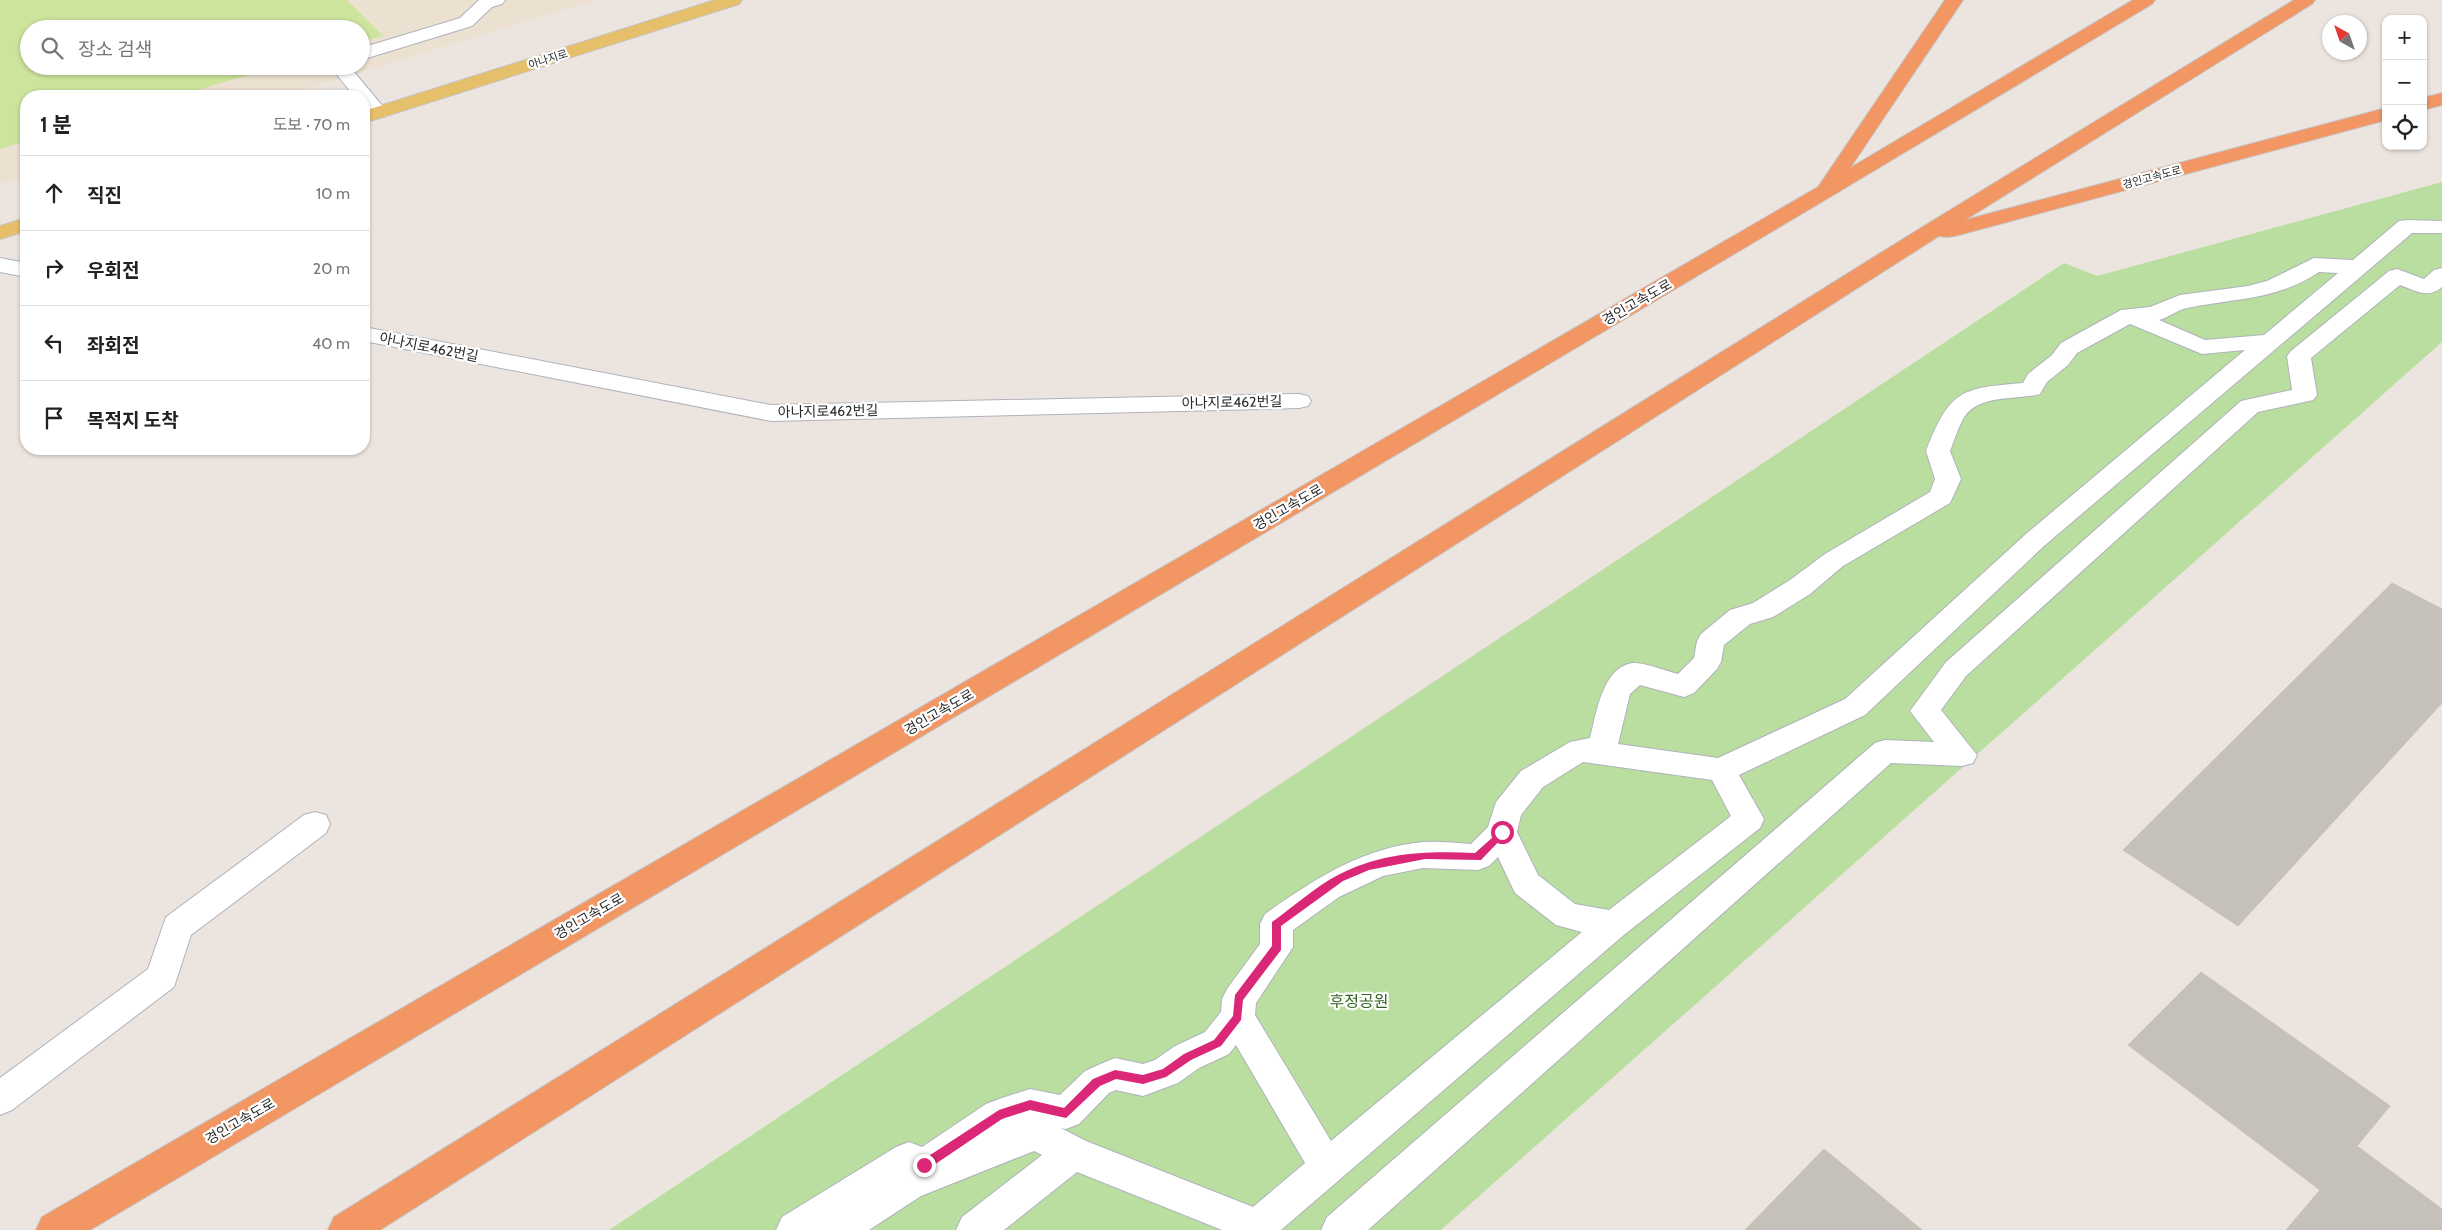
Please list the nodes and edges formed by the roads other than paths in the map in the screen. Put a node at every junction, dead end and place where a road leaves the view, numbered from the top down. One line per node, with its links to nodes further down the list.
1 (496, 0): 6 (street)
2 (733, 0): 11 (main road, 아나지로)
3 (1954, 0): 13 (highway, 경인고속도로)
4 (2146, 0): 13 (highway, 경인고속도로)
5 (2306, 0): 17 (highway, 경인고속도로)
6 (370, 51)
7 (345, 75): 8 (street)
8 (355, 90)
9 (2442, 100): 10 (highway)
10 (2427, 103)
11 (371, 115)
12 (2382, 115): 17 (highway, 경인고속도로)
13 (1823, 193): 36 (highway, 경인고속도로)
14 (20, 226): 16 (main road)
15 (2442, 227): 19 (street)
16 (0, 232)
17 (1919, 239): 37 (highway, 경인고속도로)
18 (0, 264): 20 (street)
19 (2358, 267): 22 (street); 24 (street)
20 (20, 269)
21 (2442, 275): 41 (street)
22 (2129, 315): 24 (street); 26 (street)
23 (370, 335): 25 (street, 아나지로462번길)
24 (2270, 341): 27 (street)
25 (1299, 401)
26 (1580, 750): 27 (street); 29 (street)
27 (1721, 770): 30 (street)
28 (315, 824): 32 (street)
29 (1502, 832): 30 (street); 31 (street)
30 (1614, 924): 34 (street)
31 (1238, 1017): 34 (street); 38 (street)
32 (0, 1099)
33 (1073, 1153): 35 (street); 39 (street); 40 (street)
34 (1328, 1167): 35 (street)
35 (1255, 1228)
36 (55, 1230)
37 (347, 1230)
38 (795, 1230)
39 (837, 1230)
40 (975, 1230)
41 (1340, 1230)

